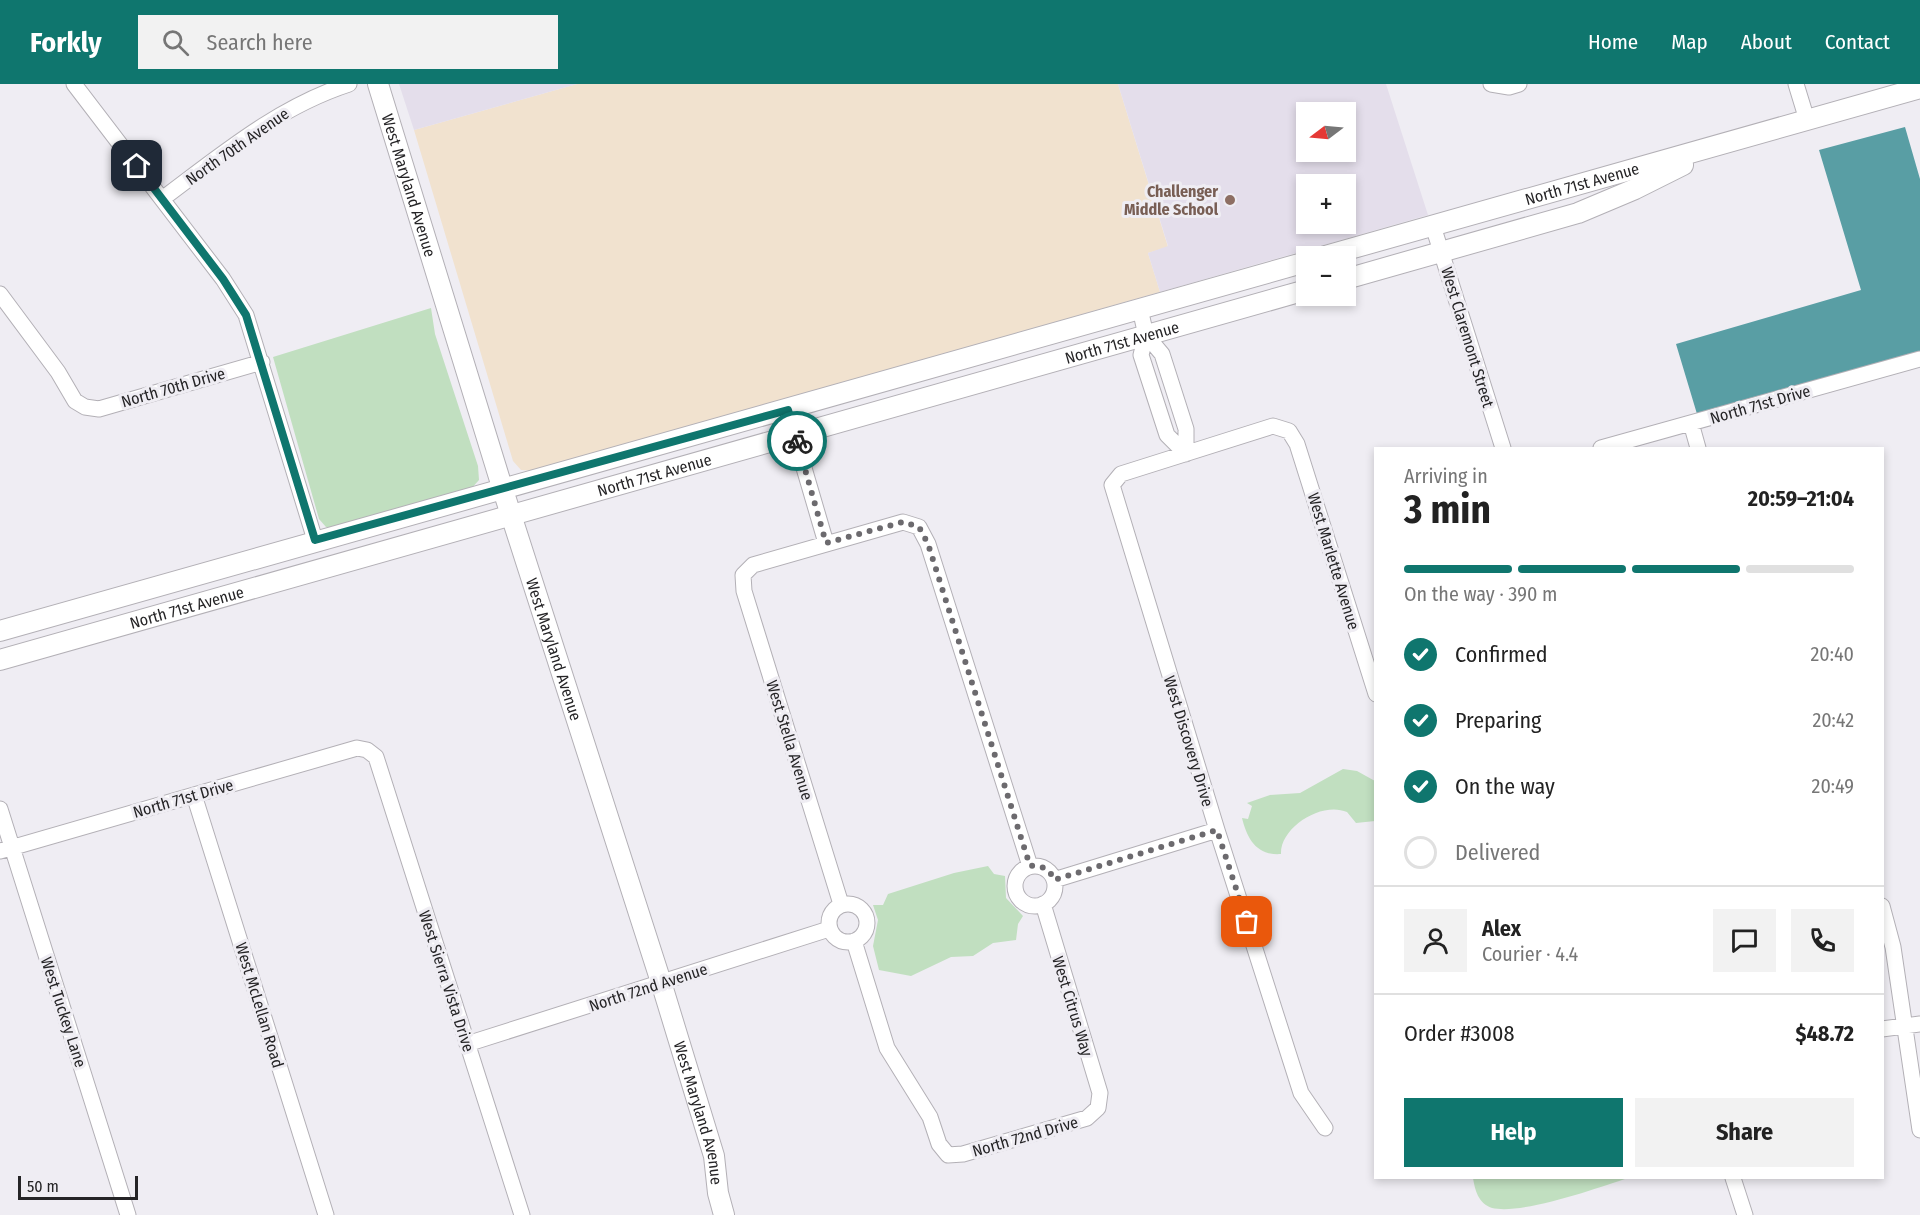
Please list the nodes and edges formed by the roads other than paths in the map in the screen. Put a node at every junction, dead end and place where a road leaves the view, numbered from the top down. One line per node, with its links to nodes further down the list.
1 (74, 84): 10 (street)
2 (349, 84): 10 (street, North 70th Avenue)
3 (378, 84): 29 (street, West Maryland Avenue)
4 (1519, 84): 6 (street)
5 (1796, 84): 8 (street)
6 (1492, 85)
7 (1920, 88): 8 (street, North 71st Avenue)
8 (1807, 120): 9 (street, North 71st Avenue)
9 (1735, 142): 11 (street, North 71st Avenue); 13 (street, North 71st Avenue)
10 (162, 199): 21 (street)
11 (1433, 226): 12 (street, North 71st Avenue); 13 (street, West Claremont Street)
12 (1356, 247)
13 (1441, 252): 15 (street, North 71st Avenue); 25 (street, West Claremont Street)
14 (1296, 265): 18 (street, North 71st Avenue)
15 (1356, 276)
16 (1296, 293): 19 (street, North 71st Avenue)
17 (0, 294): 21 (street, North 70th Drive)
18 (1140, 309): 19 (street); 22 (street, North 71st Avenue)
19 (1146, 335): 24 (street, North 71st Avenue); 28 (street)
20 (1920, 359): 23 (street, North 71st Drive)
21 (262, 362): 31 (street)
22 (788, 410): 24 (street); 29 (street, North 71st Avenue)
23 (1691, 423): 26 (street, North 71st Drive); 27 (street)
24 (795, 434): 30 (street, North 71st Avenue); 32 (street)
25 (1503, 447)
26 (1605, 447)
27 (1698, 447)
28 (1186, 454): 35 (street, West Marlette Avenue); 39 (street, West Discovery Drive)
29 (503, 490): 30 (street, West Maryland Avenue); 31 (street, North 71st Avenue)
30 (511, 514): 34 (street, North 71st Avenue); 48 (street, West Maryland Avenue)
31 (315, 540): 33 (street, North 71st Avenue)
32 (826, 543): 41 (street); 43 (street, West Stella Avenue)
33 (0, 631)
34 (0, 660)
35 (1374, 688)
36 (367, 750): 37 (street, North 71st Drive); 51 (street, West Sierra Vista Drive)
37 (194, 795): 40 (street, North 71st Drive); 57 (street, West McLellan Road)
38 (0, 809): 40 (street, West Tuckey Lane)
39 (1217, 830): 42 (street); 53 (street, West Discovery Drive)
40 (6, 850): 56 (street, West Tuckey Lane)
41 (1030, 866): 42 (street); 44 (street)
42 (1054, 880): 44 (street)
43 (841, 904): 46 (street); 47 (street)
44 (1043, 904): 52 (street, West Citrus Way)
45 (1884, 913): 49 (street)
46 (829, 929): 47 (street); 48 (street, North 72nd Avenue)
47 (854, 941): 52 (street, North 72nd Drive)
48 (661, 982): 51 (street, North 72nd Avenue); 59 (street, West Maryland Avenue)
49 (1912, 1025): 50 (street); 54 (street)
50 (1884, 1029)
51 (466, 1044): 58 (street, West Sierra Vista Drive)
52 (1098, 1108)
53 (1325, 1128)
54 (1920, 1130)
55 (1733, 1179): 60 (street)
56 (128, 1215)
57 (326, 1215)
58 (522, 1215)
59 (724, 1215)
60 (1745, 1215)

